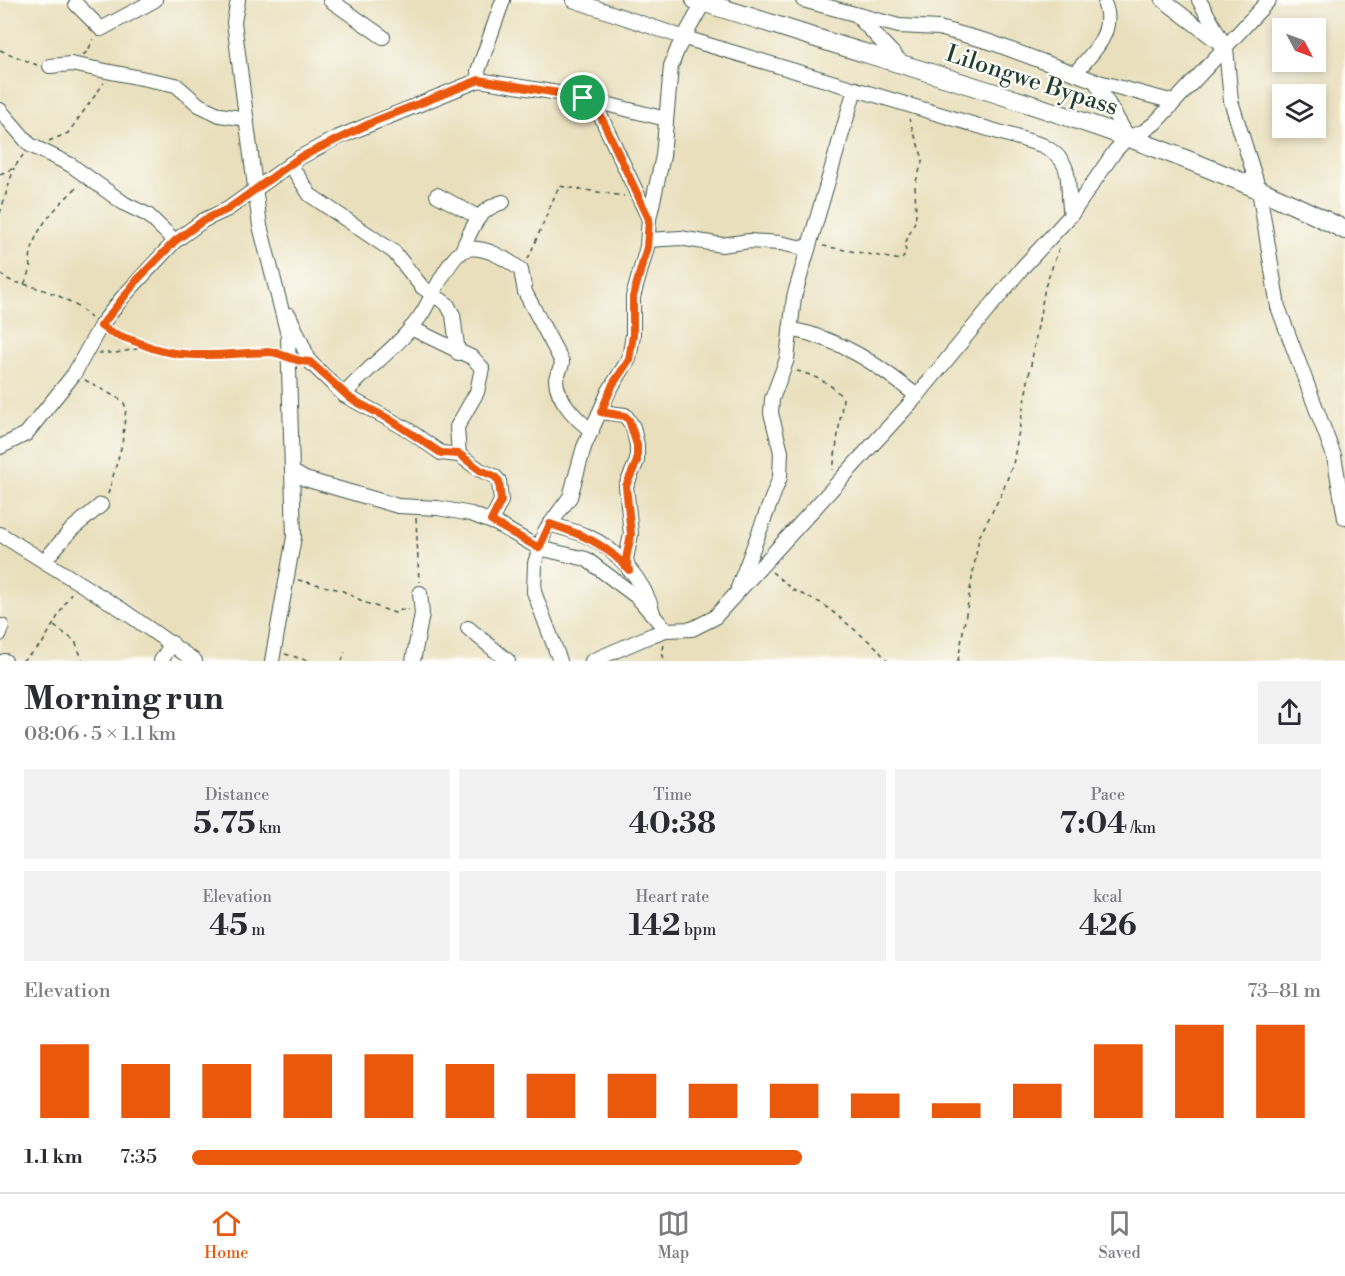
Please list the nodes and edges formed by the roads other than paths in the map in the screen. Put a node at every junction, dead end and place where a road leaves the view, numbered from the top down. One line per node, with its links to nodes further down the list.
1 (155, 0): 11 (street)
2 (238, 0): 26 (street)
3 (330, 0): 14 (street)
4 (503, 0): 20 (street)
5 (573, 0): 15 (street)
6 (803, 0): 13 (street)
7 (1163, 0): 16 (street)
8 (1199, 0): 16 (street)
9 (1269, 0): 16 (street)
10 (701, 1): 15 (street); 17 (main road, Lilongwe Bypass)
11 (76, 4)
12 (1105, 4): 19 (street)
13 (858, 17): 17 (street); 19 (street)
14 (383, 37)
15 (686, 38): 22 (street); 27 (street)
16 (1226, 48): 24 (street); 31 (street)
17 (903, 64): 28 (main road, Lilongwe Bypass)
18 (50, 66): 26 (street)
19 (1075, 73): 21 (street)
20 (479, 80): 23 (street); 29 (street)
21 (1095, 81): 24 (street); 28 (street)
22 (855, 89): 34 (street); 40 (street)
23 (594, 102): 27 (street); 36 (street)
24 (1174, 102): 28 (street)
25 (0, 110): 39 (street)
26 (247, 118): 30 (street)
27 (666, 119): 36 (street)
28 (1128, 137): 31 (main road, Lilongwe Bypass); 34 (street)
29 (290, 164): 30 (street); 42 (street)
30 (254, 190): 39 (street); 43 (street)
31 (1258, 190): 37 (main road, Lilongwe Bypass); 55 (street)
32 (437, 195): 35 (street)
33 (503, 202): 35 (street)
34 (1071, 215): 48 (street)
35 (478, 217): 41 (street)
36 (649, 219): 38 (street)
37 (1345, 230)
38 (648, 240): 40 (street); 49 (street)
39 (175, 241): 51 (street)
40 (809, 246): 45 (street)
41 (461, 253): 42 (street); 50 (street)
42 (431, 293): 44 (street); 46 (street)
43 (281, 301): 47 (street); 53 (street)
44 (411, 328): 46 (street); 47 (street)
45 (790, 329): 48 (street); 63 (street)
46 (458, 353): 52 (street)
47 (344, 395): 52 (street)
48 (917, 396): 63 (street)
49 (601, 412): 50 (street); 61 (street)
50 (592, 431): 57 (street)
51 (0, 447)
52 (459, 454): 56 (street)
53 (293, 472): 56 (street); 68 (street)
54 (101, 505): 60 (street)
55 (1345, 518)
56 (491, 521): 59 (street)
57 (550, 524): 59 (street); 61 (street)
58 (0, 534): 60 (street)
59 (539, 548): 64 (street); 73 (street)
60 (44, 561): 67 (street)
61 (629, 570): 64 (street)
62 (420, 593): 71 (street)
63 (735, 595): 66 (street)
64 (654, 615): 66 (street)
65 (468, 628): 72 (street)
66 (666, 630): 74 (street)
67 (172, 643): 69 (street); 70 (street)
68 (273, 657)
69 (161, 661)
70 (195, 661)
71 (413, 661)
72 (508, 661)
73 (560, 661)
74 (592, 661)

